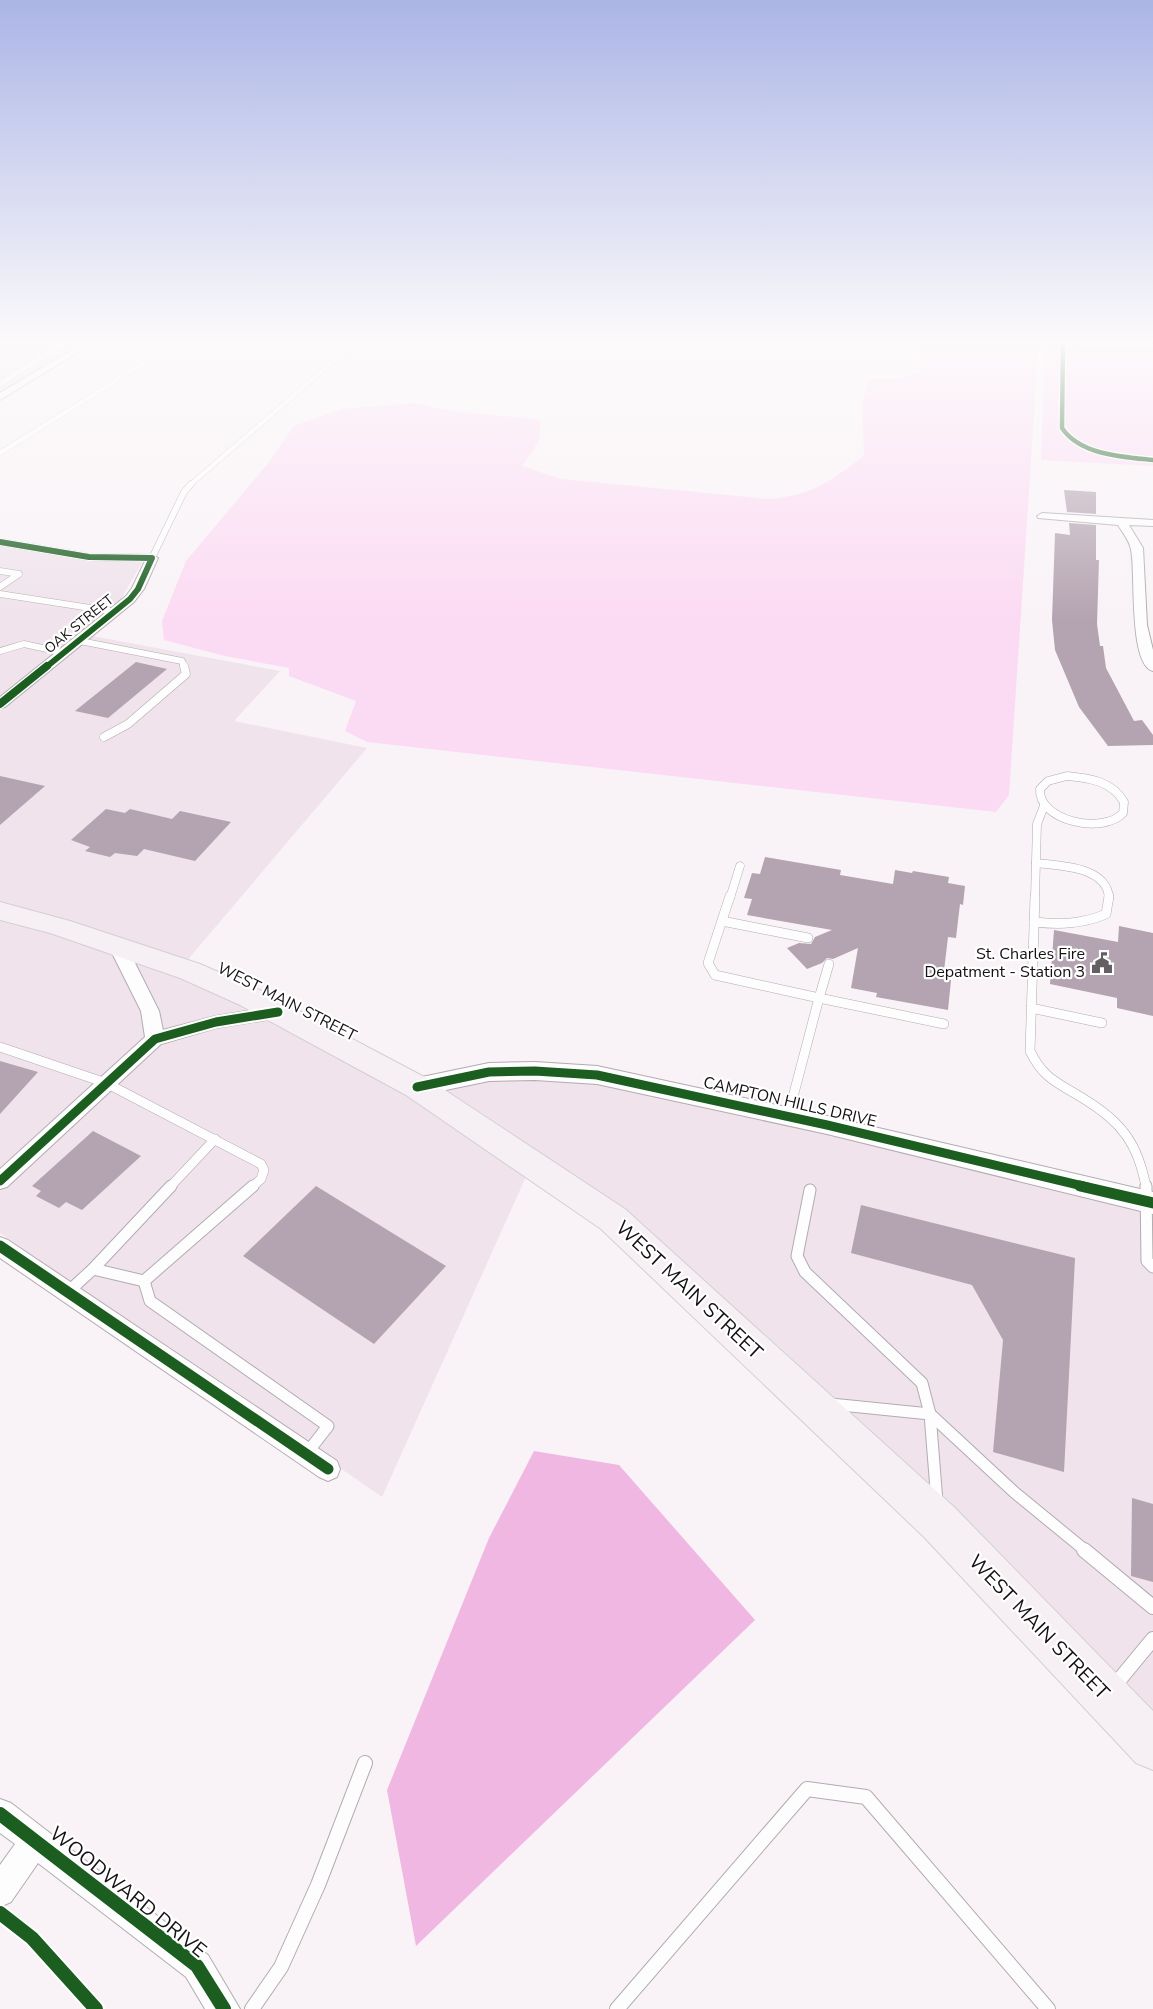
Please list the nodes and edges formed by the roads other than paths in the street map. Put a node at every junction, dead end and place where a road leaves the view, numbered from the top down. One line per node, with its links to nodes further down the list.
1 (31, 434): 3 (lane)
2 (248, 434): 8 (lane)
3 (0, 453)
4 (1042, 516): 6 (street)
5 (1153, 522): 6 (street)
6 (1122, 523): 16 (street)
7 (0, 542): 8 (street)
8 (152, 558): 12 (street, OAK STREET)
9 (0, 571): 10 (lane)
10 (0, 587)
11 (0, 594): 12 (lane)
12 (116, 612): 13 (street, OAK STREET)
13 (80, 641): 15 (street, OAK STREET); 18 (lane)
14 (0, 651): 15 (lane)
15 (65, 653): 17 (street, OAK STREET)
16 (1153, 667)
17 (0, 704)
18 (104, 738)
19 (1044, 806): 19 (lane); 20 (lane)
20 (1036, 863): 24 (lane); 24 (lane)
21 (740, 866): 23 (lane)
22 (0, 911): 26 (main road, WEST MAIN STREET)
23 (722, 921): 25 (lane); 28 (lane)
24 (1034, 922): 29 (lane)
25 (808, 939)
26 (118, 947): 30 (main road, WEST MAIN STREET); 33 (street)
27 (829, 964): 28 (lane)
28 (819, 998): 32 (lane); 37 (lane)
29 (1031, 1008): 31 (lane); 41 (lane)
30 (278, 1012): 33 (street); 36 (main road, WEST MAIN STREET)
31 (1102, 1023)
32 (944, 1024)
33 (155, 1039): 35 (street)
34 (0, 1047): 35 (lane)
35 (106, 1083): 38 (lane); 39 (street)
36 (417, 1087): 37 (street, CAMPTON HILLS DRIVE); 47 (main road, WEST MAIN STREET)
37 (788, 1116): 41 (street, CAMPTON HILLS DRIVE)
38 (215, 1138): 44 (lane); 45 (lane)
39 (0, 1182)
40 (810, 1190): 48 (lane)
41 (1151, 1202): 43 (lane)
42 (0, 1246): 46 (street)
43 (1153, 1268)
44 (93, 1269): 45 (lane); 46 (lane)
45 (144, 1281): 49 (lane)
46 (68, 1292): 49 (street)
47 (809, 1401): 48 (lane); 51 (main road, WEST MAIN STREET)
48 (930, 1414): 51 (lane); 52 (lane)
49 (306, 1454): 50 (street)
50 (328, 1469)
51 (939, 1522): 54 (main road, WEST MAIN STREET)
52 (1153, 1607)
53 (1153, 1639): 54 (lane)
54 (1105, 1696): 55 (main road, WEST MAIN STREET)
55 (1153, 1746)
56 (365, 1763): 61 (lane)
57 (0, 1814): 58 (street, WOODWARD DRIVE)
58 (35, 1841): 59 (street); 60 (street, WOODWARD DRIVE)
59 (0, 1892)
60 (224, 2009)
61 (252, 2009)
62 (616, 2009): 63 (lane)
63 (1048, 2009)

